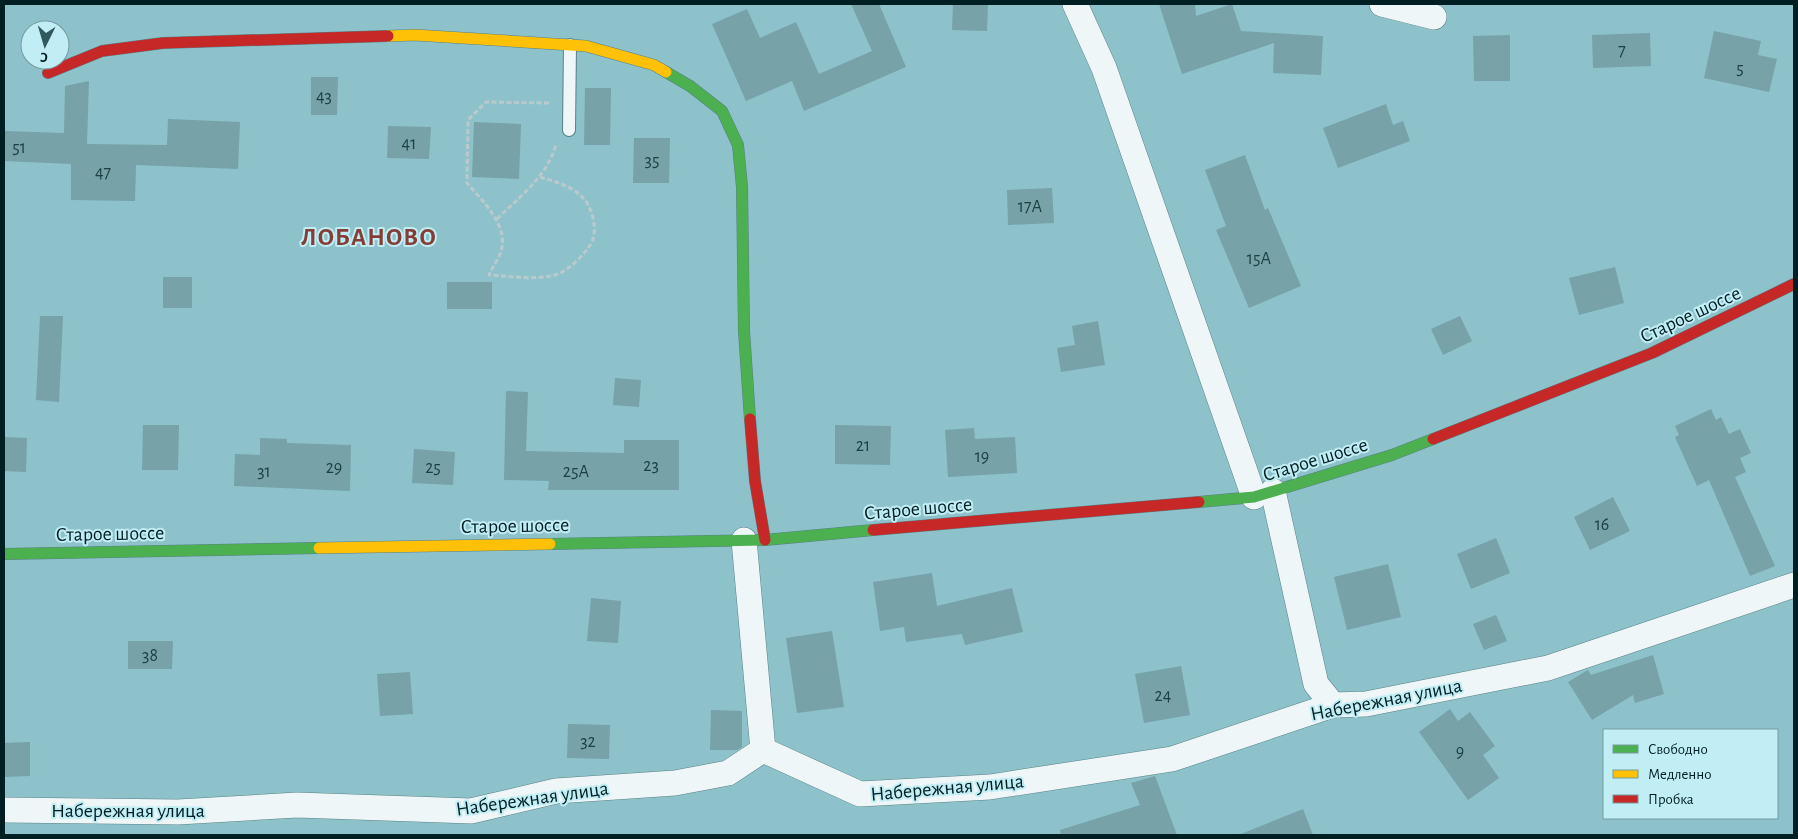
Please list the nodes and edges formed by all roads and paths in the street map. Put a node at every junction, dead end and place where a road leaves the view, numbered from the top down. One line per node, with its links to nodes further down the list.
1 (1075, 4): 11 (street)
2 (1382, 4): 3 (street)
3 (1434, 17)
4 (570, 45): 5 (street); 6 (lane); 12 (street)
5 (48, 73)
6 (570, 104): 7 (lane); 9 (path)
7 (569, 130): 8 (path)
8 (540, 177): 9 (path); 9 (path)
9 (496, 219)
10 (1794, 284): 11 (street, Старое шоссе)
11 (1264, 494): 12 (street, Старое шоссе); 15 (street)
12 (754, 540): 13 (street, Старое шоссе); 16 (street)
13 (4, 554)
14 (1794, 585): 15 (street, Набережная улица)
15 (1333, 706): 16 (street, Набережная улица)
16 (763, 750): 17 (street, Набережная улица)
17 (4, 810)

